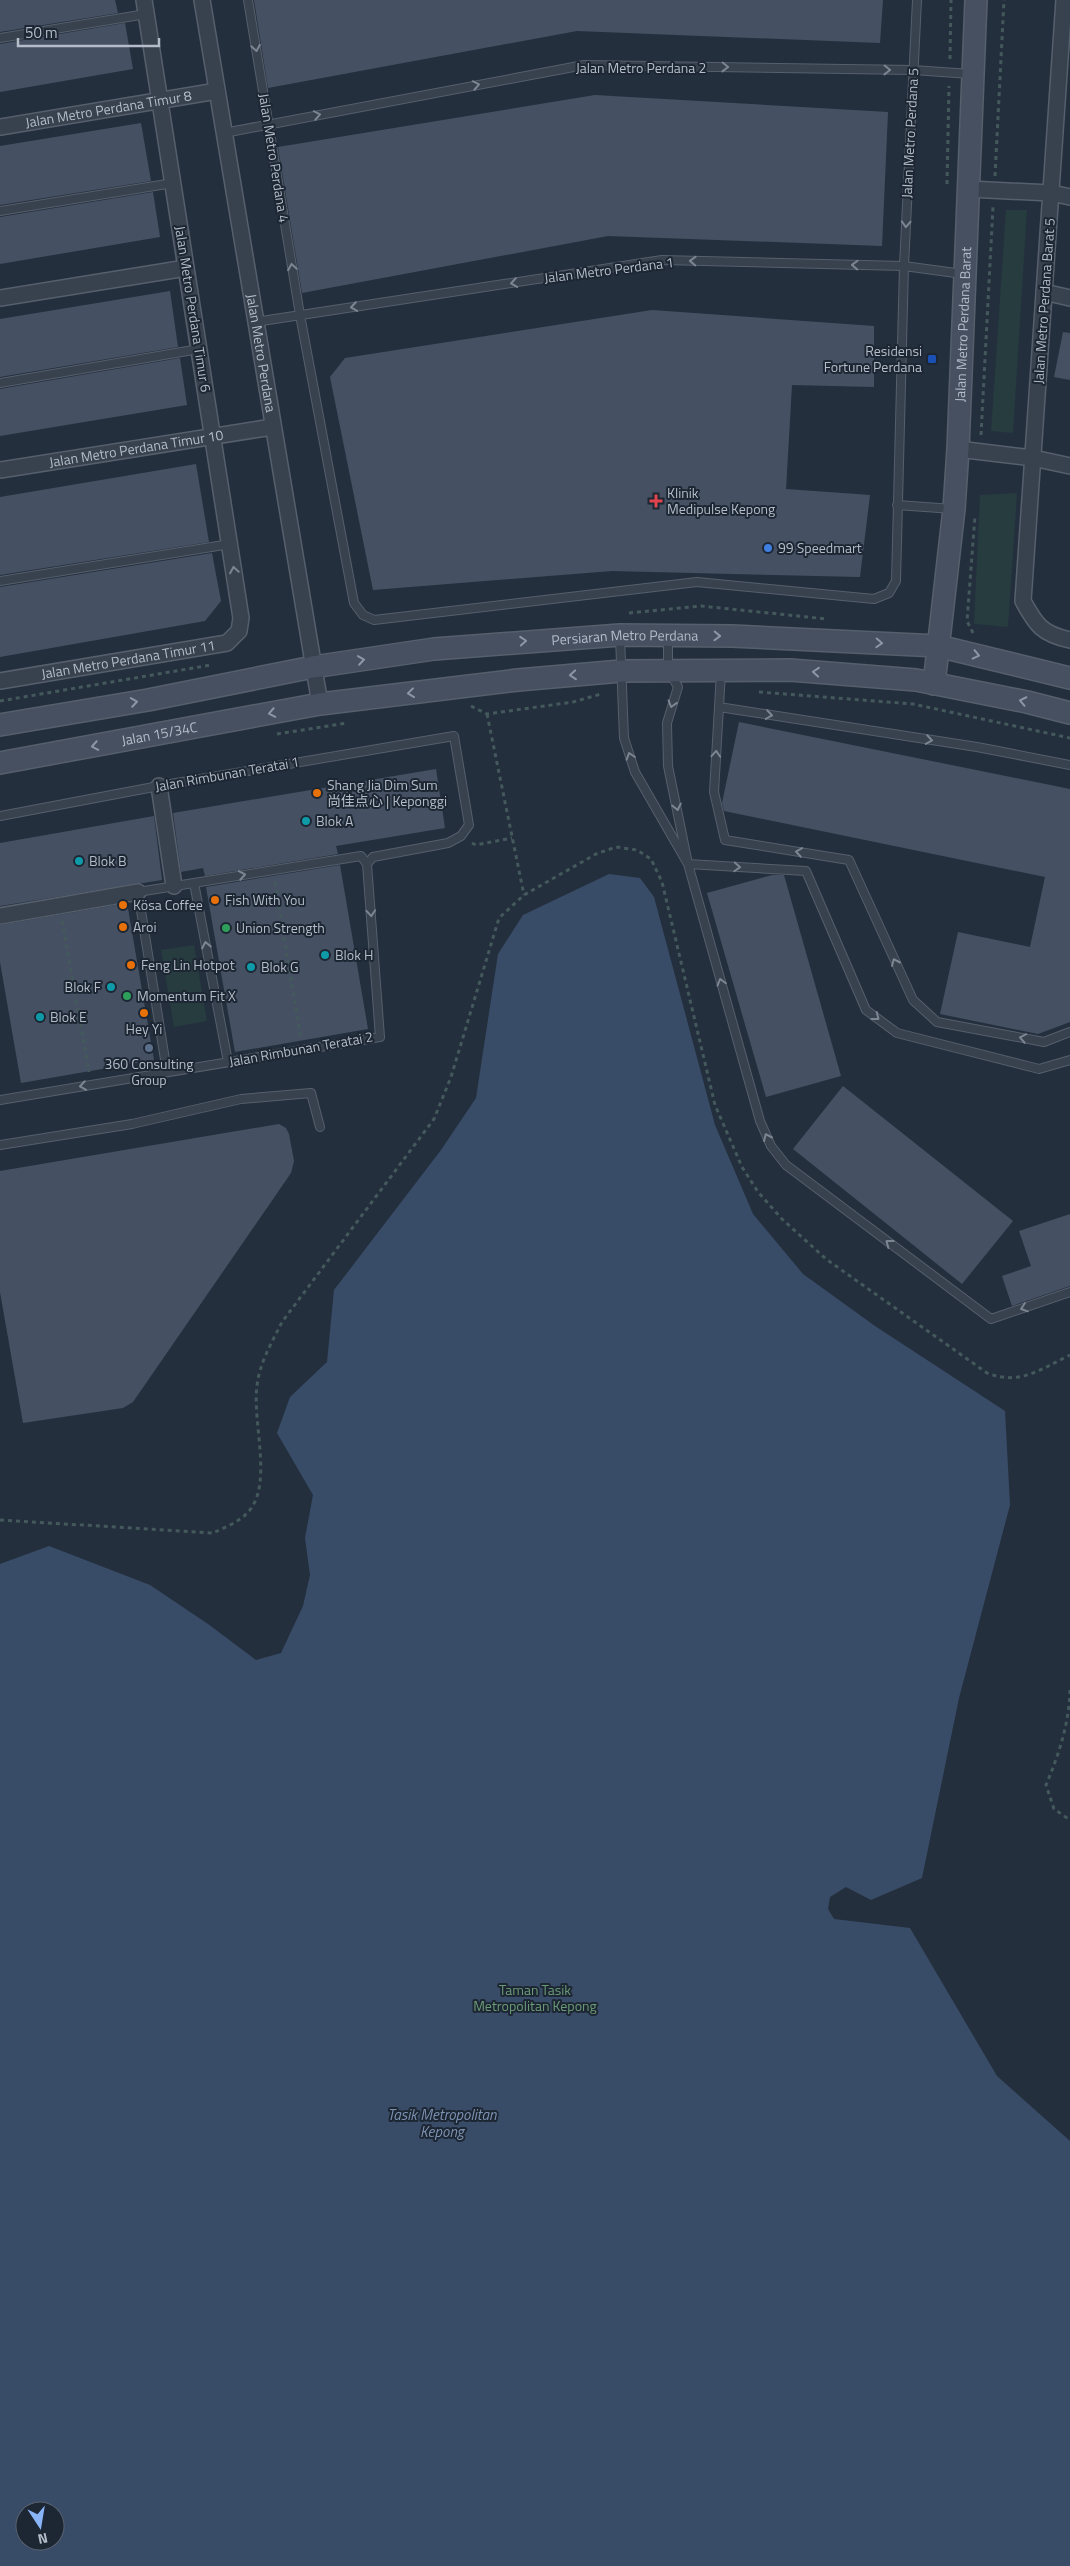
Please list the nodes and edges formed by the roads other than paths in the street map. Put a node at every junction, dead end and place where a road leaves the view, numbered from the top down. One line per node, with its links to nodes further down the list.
1 (202, 0): 10 (street, Jalan Metro Perdana)
2 (248, 0): 12 (lane, Jalan Metro Perdana 4, one-way to 12)
3 (918, 0): 8 (lane, Jalan Metro Perdana 5)
4 (976, 0): 9 (street, Jalan Metro Perdana Barat)
5 (1064, 0): 17 (street, Jalan Metro Perdana Barat 5)
6 (145, 7): 7 (lane); 11 (street, Jalan Metro Perdana Timur 6)
7 (0, 38)
8 (913, 70): 9 (lane, Jalan Metro Perdana 2); 12 (lane, Jalan Metro Perdana 2, one-way to 8); 20 (lane, Jalan Metro Perdana 5, one-way to 20)
9 (973, 74): 16 (street, Jalan Metro Perdana Barat)
10 (217, 91): 11 (street, Jalan Metro Perdana Timur 8); 14 (street, Jalan Metro Perdana)
11 (160, 101): 13 (street, Jalan Metro Perdana Timur 8); 15 (street, Jalan Metro Perdana Timur 6)
12 (269, 124): 14 (lane, Jalan Metro Perdana 2); 26 (lane, Jalan Metro Perdana 4, one-way to 12)
13 (0, 127)
14 (224, 133): 27 (street, Jalan Metro Perdana)
15 (173, 183): 19 (lane); 21 (street, Jalan Metro Perdana Timur 6)
16 (969, 189): 17 (street); 22 (street, Jalan Metro Perdana Barat)
17 (1051, 194): 18 (street); 23 (street, Jalan Metro Perdana Barat 5)
18 (1070, 197)
19 (0, 211)
20 (904, 266): 22 (lane, Jalan Metro Perdana 1); 26 (lane, Jalan Metro Perdana 1, one-way to 26); 36 (lane, Jalan Metro Perdana 5)
21 (186, 268): 24 (street); 28 (street, Jalan Metro Perdana Timur 6)
22 (965, 274): 32 (street, Jalan Metro Perdana Barat)
23 (1044, 292): 25 (street); 33 (street, Jalan Metro Perdana Barat 5)
24 (0, 298)
25 (1070, 298)
26 (300, 315): 27 (lane, Jalan Metro Perdana 1); 36 (lane, Jalan Metro Perdana 4)
27 (255, 322): 30 (street, Jalan Metro Perdana)
28 (199, 350): 29 (lane); 31 (street, Jalan Metro Perdana Timur 6)
29 (0, 382)
30 (272, 427): 31 (street, Jalan Metro Perdana Timur 10); 45 (street, Jalan Metro Perdana)
31 (213, 436): 35 (street, Jalan Metro Perdana Timur 10); 38 (street, Jalan Metro Perdana Timur 6)
32 (958, 448): 33 (street); 37 (street, Jalan Metro Perdana Barat)
33 (1033, 458): 34 (street); 43 (street, Jalan Metro Perdana Barat 5)
34 (1070, 466)
35 (0, 470)
36 (897, 505): 37 (lane)
37 (954, 509): 44 (street, Jalan Metro Perdana Barat)
38 (230, 544): 39 (lane); 40 (street, Jalan Metro Perdana Timur 6, one-way to 38)
39 (0, 581)
40 (241, 618): 50 (street, Jalan Metro Perdana Timur 11)
41 (622, 624): 42 (street, Persiaran Metro Perdana); 45 (street, Persiaran Metro Perdana, one-way to 41); 49 (lane)
42 (668, 634): 44 (street, Persiaran Metro Perdana, one-way to 44); 46 (lane)
43 (1070, 640)
44 (938, 646): 47 (street, one-way to 47); 51 (street, Jalan Metro Perdana Barat)
45 (313, 667): 52 (street, Jalan Metro Perdana); 55 (street, one-way to 45)
46 (668, 669): 48 (street); 49 (street); 61 (lane, one-way to 61)
47 (1070, 678)
48 (721, 679): 51 (street, one-way to 48); 53 (lane)
49 (622, 680): 52 (street, one-way to 52); 61 (lane, one-way to 49)
50 (0, 681)
51 (934, 684): 54 (street, one-way to 51)
52 (320, 704): 56 (street, Jalan 15/34C, one-way to 56)
53 (719, 707): 57 (lane, one-way to 57); 66 (lane, one-way to 53)
54 (1070, 713)
55 (0, 725)
56 (0, 763)
57 (1070, 765)
58 (159, 786): 59 (lane, Jalan Rimbunan Teratai 1); 60 (lane, Jalan Rimbunan Teratai 1); 63 (street)
59 (0, 816)
60 (367, 864): 62 (lane, one-way to 60); 68 (lane, Jalan Rimbunan Teratai 2, one-way to 68)
61 (688, 864): 67 (lane, one-way to 67); 73 (lane, one-way to 61)
62 (194, 883): 63 (lane); 68 (lane, one-way to 62)
63 (174, 886): 64 (lane)
64 (138, 892): 65 (street); 69 (lane)
65 (0, 916)
66 (1070, 1032)
67 (1070, 1060)
68 (228, 1062): 69 (lane, Jalan Rimbunan Teratai 2)
69 (167, 1072): 70 (lane, Jalan Rimbunan Teratai 2, one-way to 70)
70 (0, 1100)
71 (320, 1127): 72 (lane)
72 (0, 1145)
73 (1070, 1292)

